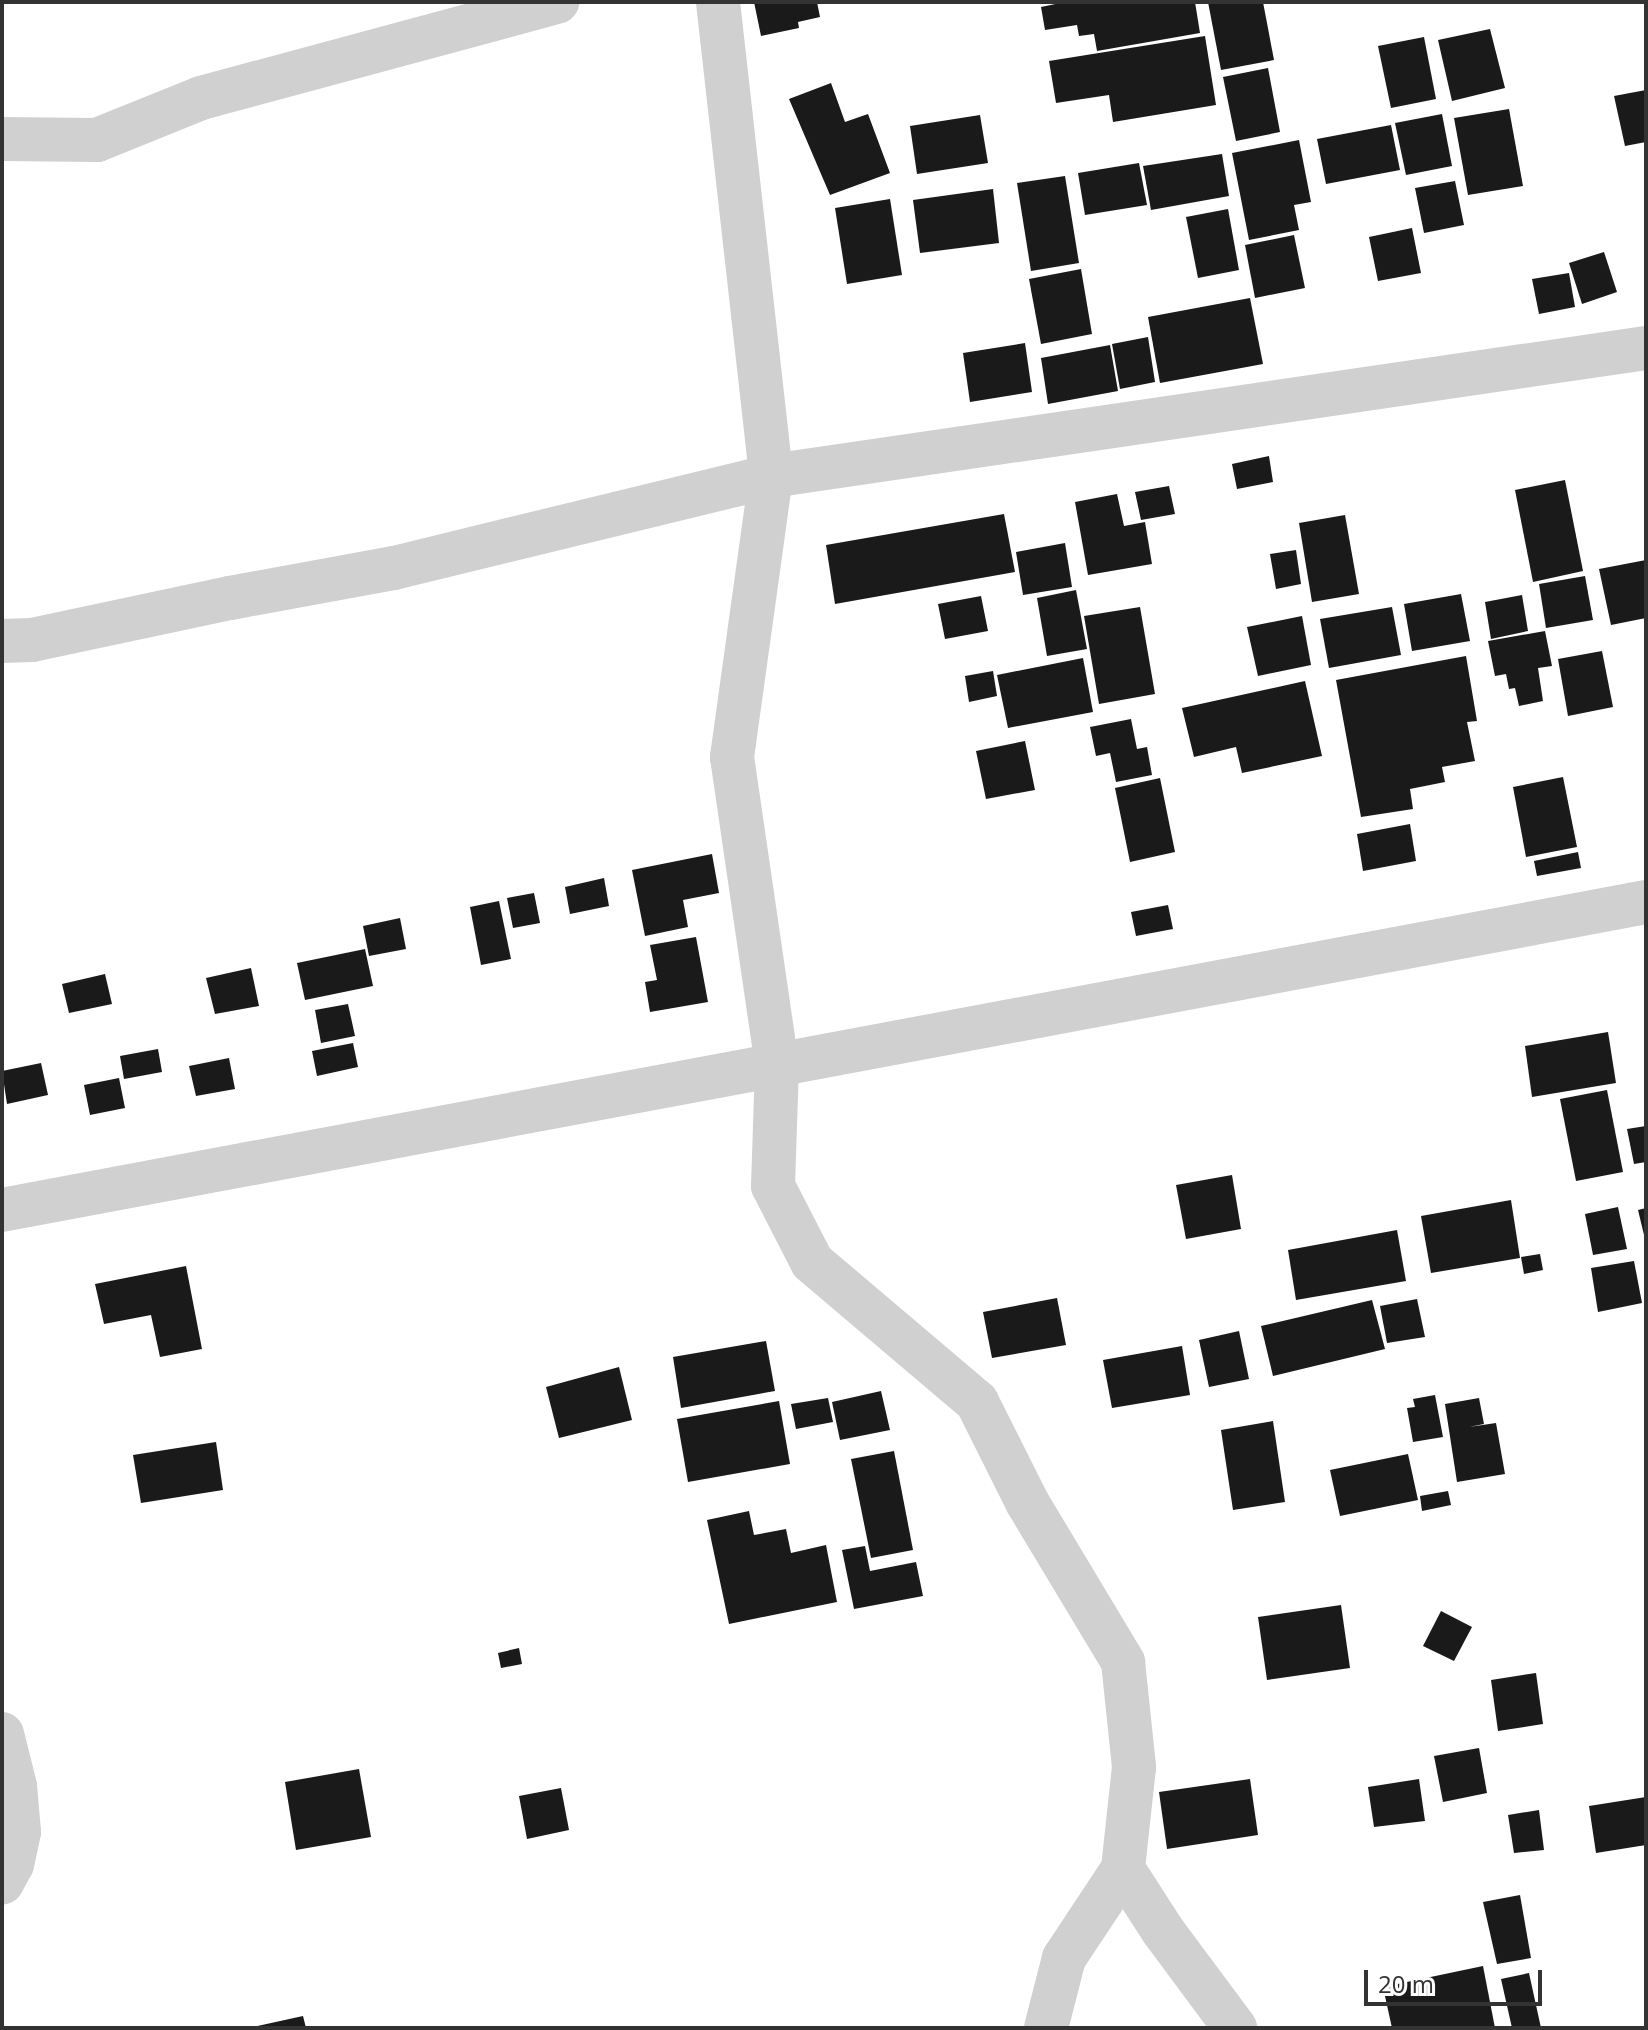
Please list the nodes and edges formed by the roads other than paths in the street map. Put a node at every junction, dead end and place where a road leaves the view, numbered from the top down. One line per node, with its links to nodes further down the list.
1 (557, 2): 3 (street)
2 (718, 2): 5 (street)
3 (2, 139)
4 (1646, 348): 5 (street)
5 (771, 476): 6 (street); 8 (street)
6 (2, 641)
7 (1646, 902): 8 (street)
8 (777, 1065): 9 (street); 11 (street)
9 (2, 1210)
10 (2, 1734): 12 (street)
11 (1123, 1869): 13 (street); 14 (street)
12 (2, 1883)
13 (1046, 2028)
14 (1235, 2028)

